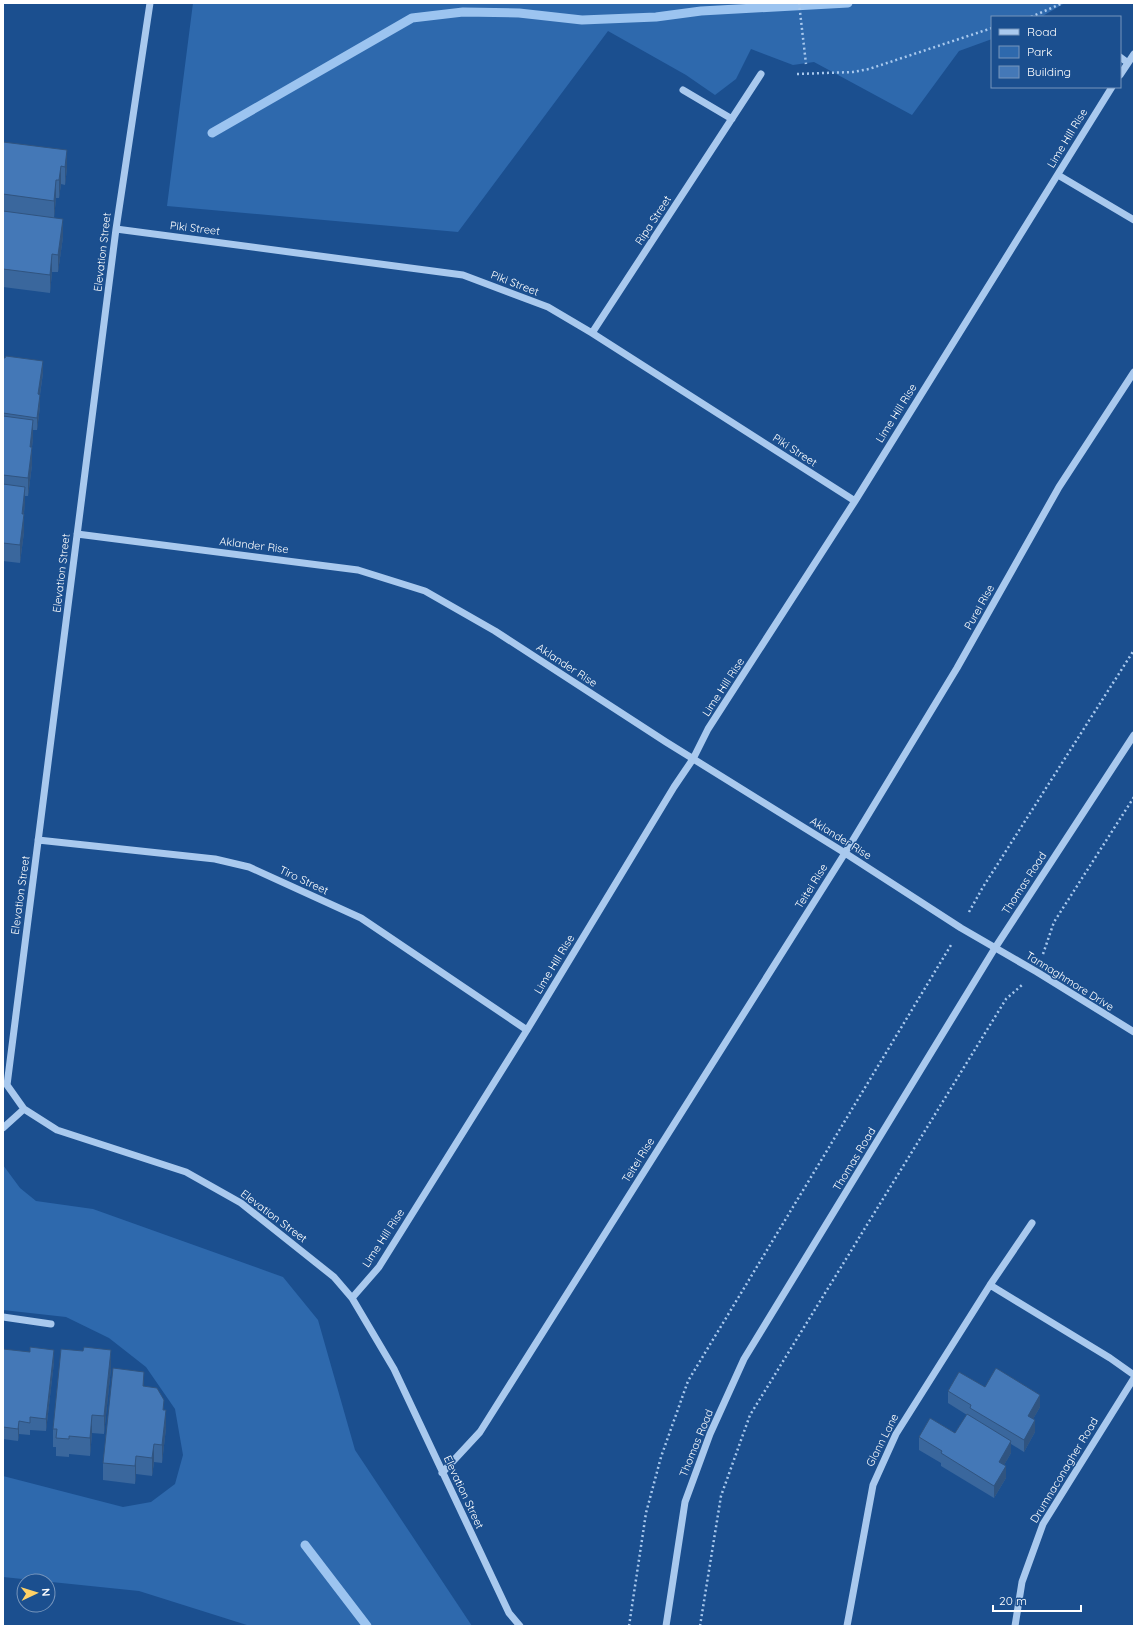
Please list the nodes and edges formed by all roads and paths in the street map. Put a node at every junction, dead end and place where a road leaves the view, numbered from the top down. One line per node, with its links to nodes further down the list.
1 (150, 3): 18 (street, Elevation Street)
2 (799, 3): 9 (path)
3 (1063, 3): 4 (path)
4 (1032, 16)
5 (991, 28): 12 (path)
6 (1134, 54): 8 (street)
7 (1121, 58): 8 (street)
8 (1128, 62): 10 (street)
9 (806, 64)
10 (1121, 73)
11 (761, 74): 15 (street, Ripa Street)
12 (797, 74)
13 (1111, 88): 16 (street, Lime Hill Rise)
14 (683, 90): 15 (street)
15 (732, 119): 19 (street, Ripa Street)
16 (1058, 175): 17 (street); 21 (street, Lime Hill Rise)
17 (1134, 220)
18 (116, 229): 19 (street, Piki Street); 22 (street, Elevation Street)
19 (592, 333): 21 (street, Piki Street)
20 (1134, 372): 28 (street, Purei Rise)
21 (855, 501): 25 (street, Lime Hill Rise)
22 (77, 534): 25 (street, Aklander Rise); 27 (street, Elevation Street)
23 (1134, 650): 29 (path)
24 (1134, 735): 30 (street, Thomas Road)
25 (693, 759): 28 (street, Aklander Rise); 32 (street, Lime Hill Rise)
26 (1134, 797): 31 (path)
27 (38, 840): 32 (street, Tiro Street); 34 (street, Elevation Street)
28 (845, 853): 29 (street, Aklander Rise); 43 (street, Teitei Rise)
29 (961, 928): 30 (street, Aklander Rise); 45 (path)
30 (995, 948): 31 (street, Tannaghmore Drive); 46 (street, Thomas Road)
31 (1037, 972): 33 (street, Tannaghmore Drive); 47 (path)
32 (527, 1030): 38 (street, Lime Hill Rise)
33 (1134, 1032)
34 (24, 1109): 35 (street); 38 (street, Elevation Street)
35 (3, 1128)
36 (1032, 1223): 37 (street, Glann Lane)
37 (990, 1285): 41 (street); 48 (street, Glann Lane)
38 (352, 1298): 43 (street, Elevation Street)
39 (3, 1317): 40 (street)
40 (50, 1324)
41 (1134, 1375)
42 (1134, 1378): 49 (street, Drumnaconagher Road)
43 (442, 1473): 44 (street, Elevation Street)
44 (520, 1626)
45 (629, 1626)
46 (666, 1626)
47 (700, 1626)
48 (846, 1626)
49 (1016, 1626)

